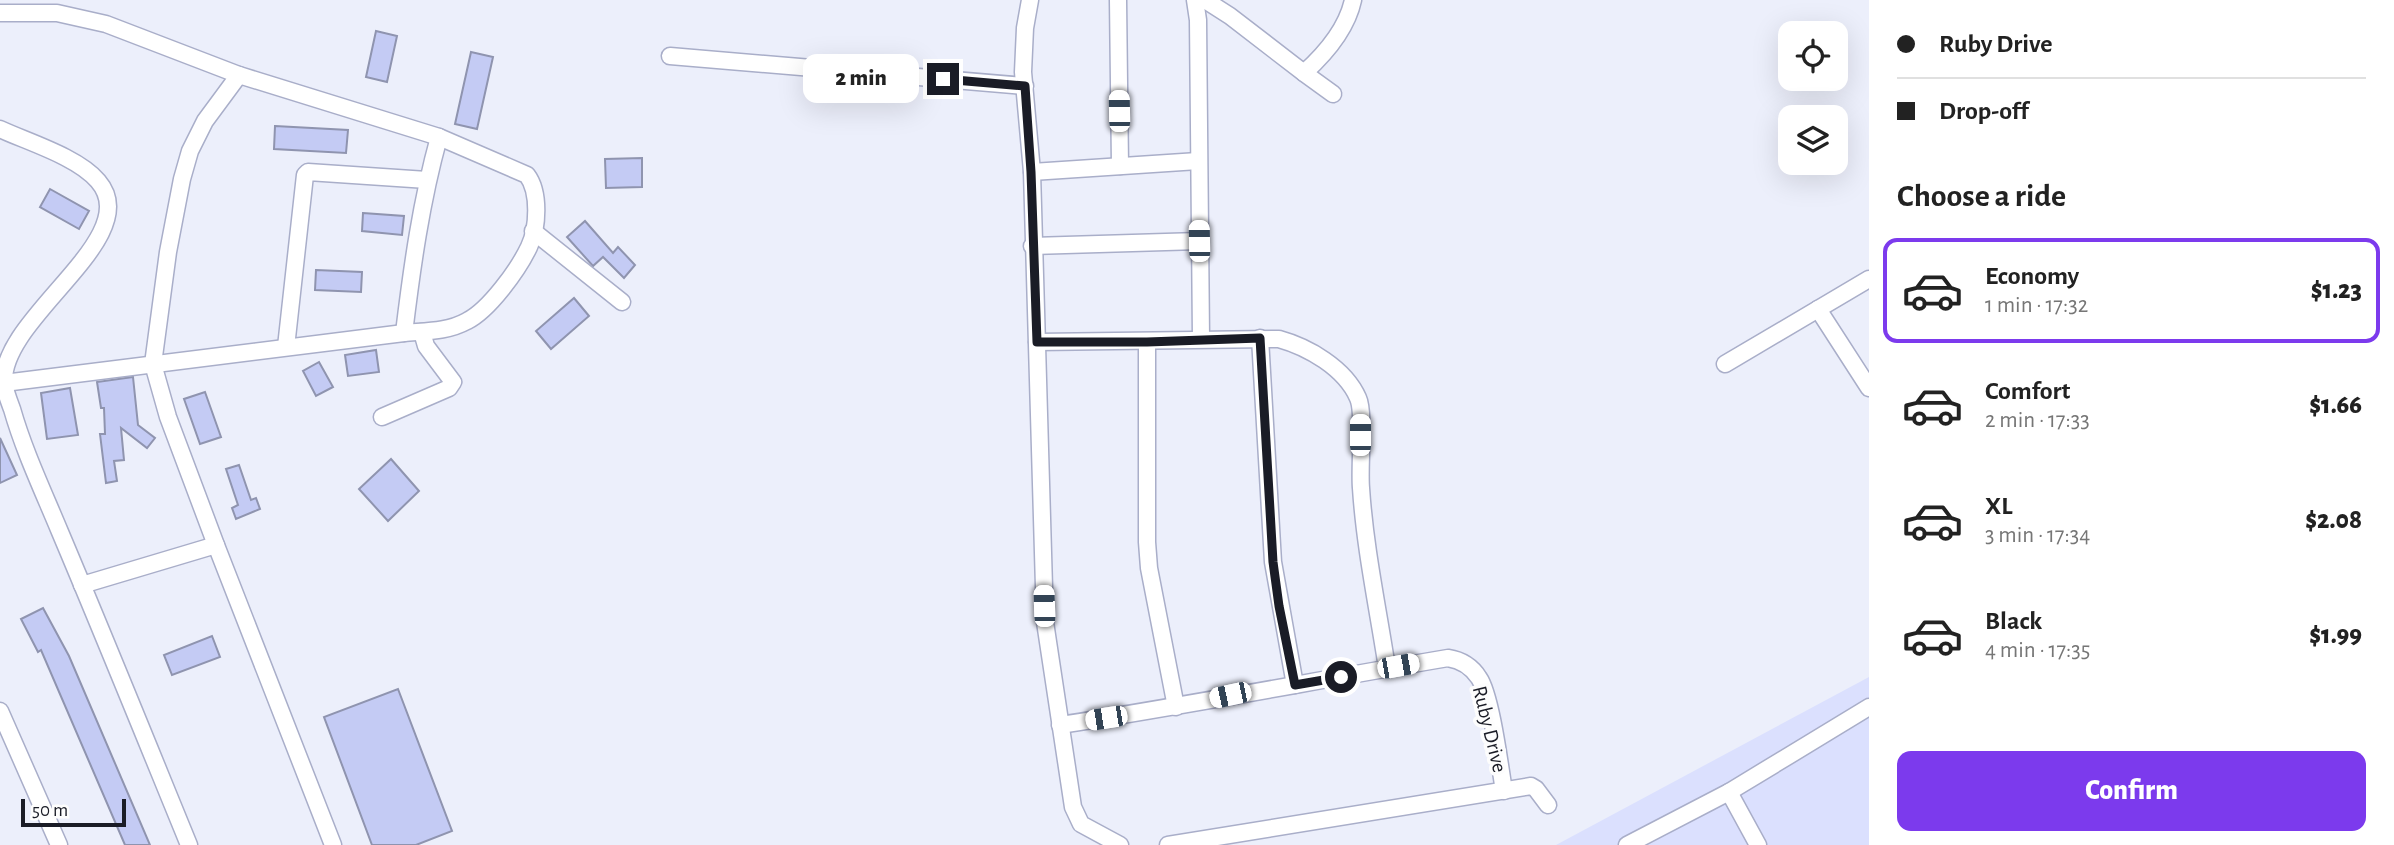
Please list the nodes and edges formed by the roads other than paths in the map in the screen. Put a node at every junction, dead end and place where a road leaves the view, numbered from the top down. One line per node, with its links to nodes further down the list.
1 (1030, 0): 10 (street)
2 (1118, 0): 15 (street)
3 (1195, 0): 14 (street)
4 (1205, 0): 8 (street)
5 (1353, 0): 8 (street)
6 (0, 13): 9 (street)
7 (670, 56): 10 (street)
8 (1304, 73): 11 (street)
9 (239, 75): 13 (street); 31 (street)
10 (1025, 86): 16 (street)
11 (1334, 94)
12 (0, 129): 33 (street)
13 (439, 137): 17 (street); 18 (street)
14 (1198, 161): 15 (street); 19 (street)
15 (1120, 166): 16 (street)
16 (1031, 172): 20 (street)
17 (427, 180): 25 (street); 30 (street)
18 (533, 231): 22 (street); 24 (street)
19 (1199, 241): 20 (street); 27 (street)
20 (1032, 246): 28 (street)
21 (1869, 279): 23 (street)
22 (622, 302)
23 (1818, 309): 32 (street); 34 (street)
24 (422, 332): 25 (street); 35 (street)
25 (404, 333): 30 (street)
26 (1260, 338): 27 (street); 38 (street); 39 (street)
27 (1201, 339): 29 (street)
28 (1037, 342): 29 (street); 43 (street)
29 (1147, 342): 40 (street)
30 (286, 347): 31 (street)
31 (153, 363): 33 (street); 36 (street)
32 (1725, 364)
33 (4, 383): 37 (street)
34 (1869, 388)
35 (382, 417)
36 (216, 545): 37 (street); 50 (street)
37 (82, 585): 49 (street)
38 (1387, 668): 39 (street, Ruby Drive); 44 (street, Ruby Drive)
39 (1295, 685): 40 (street, Ruby Drive)
40 (1176, 707): 43 (street, Ruby Drive)
41 (1869, 707): 45 (street)
42 (0, 711): 48 (street)
43 (1060, 725): 51 (street)
44 (1504, 791): 46 (street); 47 (street)
45 (1729, 792): 54 (street); 55 (street)
46 (1548, 805)
47 (1276, 828): 52 (street); 53 (street)
48 (59, 845)
49 (189, 845)
50 (333, 845)
51 (1120, 845)
52 (1168, 845)
53 (1279, 845)
54 (1627, 845)
55 (1758, 845)

